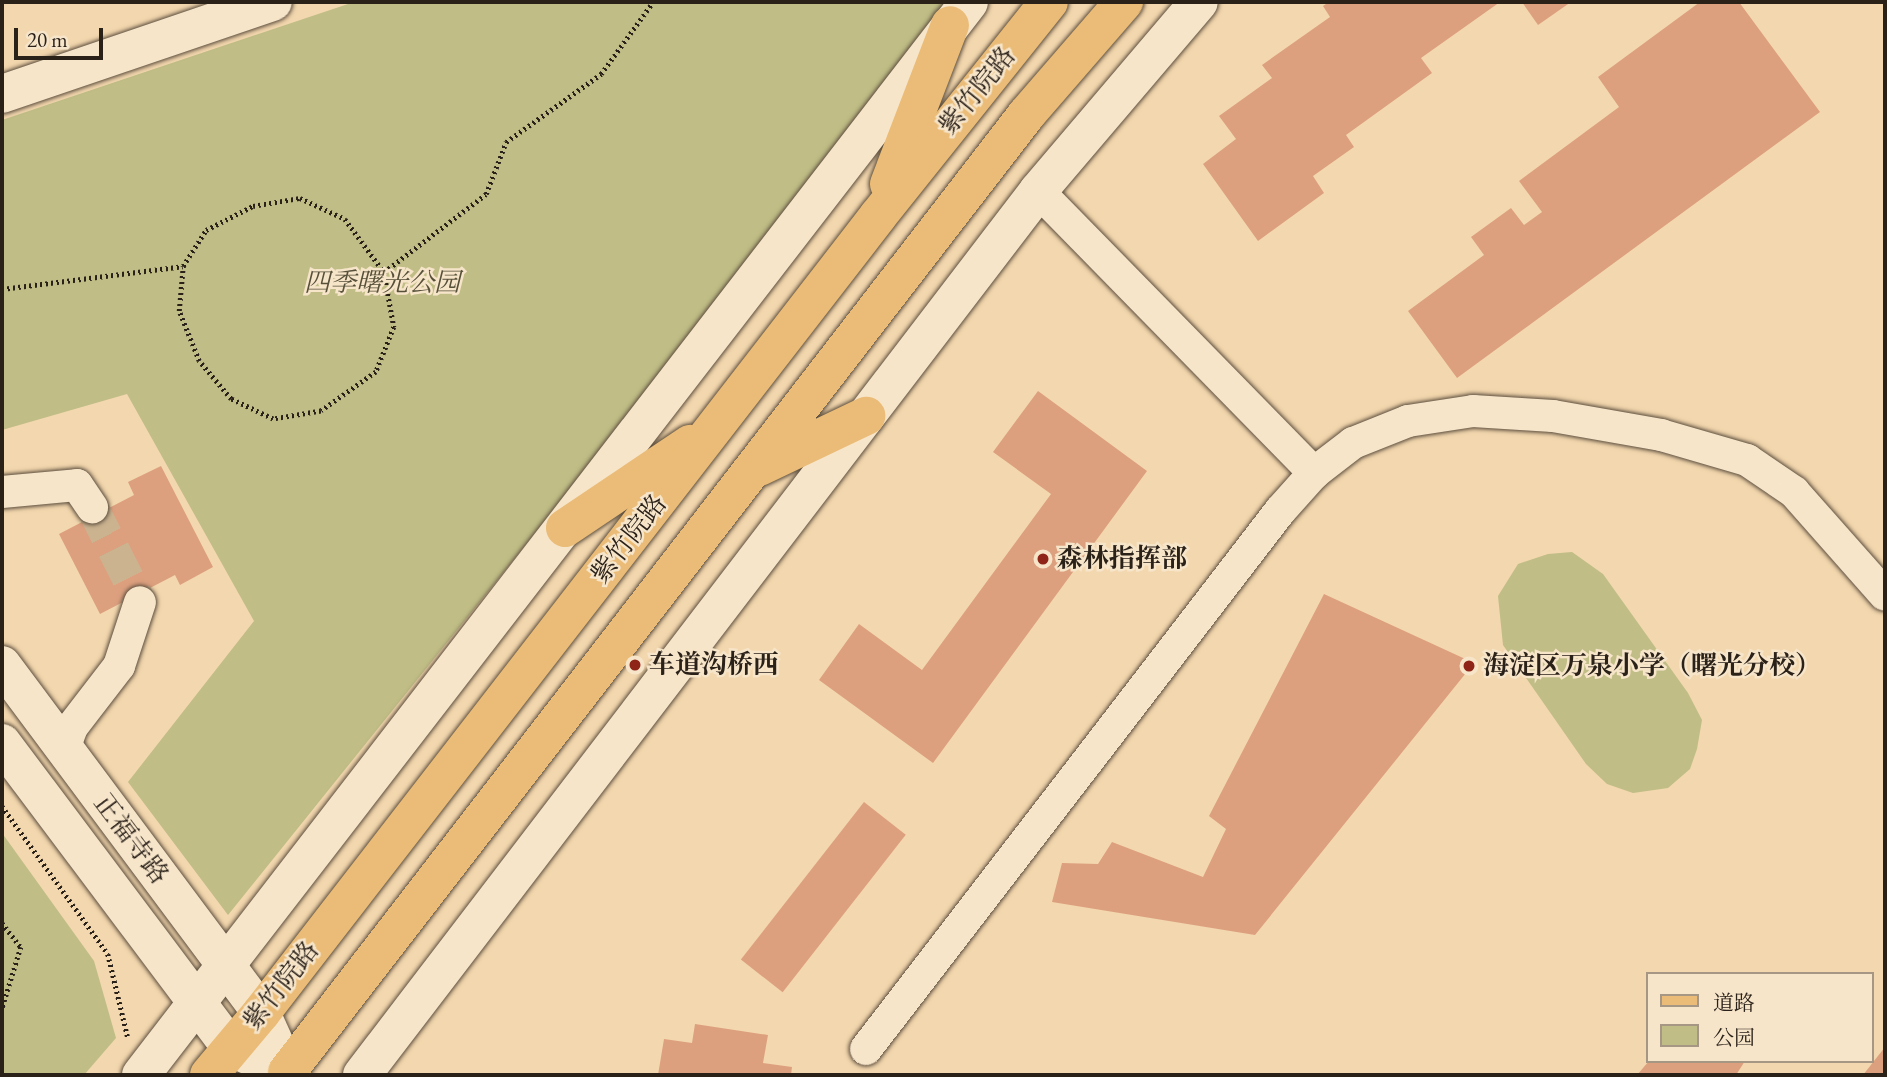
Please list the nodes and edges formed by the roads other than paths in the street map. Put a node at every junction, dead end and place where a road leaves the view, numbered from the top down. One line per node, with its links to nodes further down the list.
1 (272, 2): 6 (street)
2 (1049, 2): 8 (main road, 紫竹院路)
3 (1124, 2): 11 (main road, 紫竹院路)
4 (1199, 2): 7 (street)
5 (959, 13): 8 (main road); 15 (street, 紫竹院路)
6 (2, 94)
7 (1038, 191): 9 (street); 12 (street)
8 (878, 216): 10 (main road, 紫竹院路)
9 (866, 416): 11 (main road); 28 (street)
10 (718, 425): 15 (main road); 23 (main road, 紫竹院路)
11 (751, 471): 27 (main road, 紫竹院路)
12 (1314, 473): 16 (street); 24 (street)
13 (2, 492): 14 (street)
14 (92, 507)
15 (565, 528): 21 (street, 紫竹院路)
16 (1885, 595)
17 (140, 602): 20 (street)
18 (2, 665): 20 (street, 正福寺路)
19 (2, 743): 22 (street, 正福寺路)
20 (64, 749): 21 (street, 正福寺路)
21 (227, 968): 22 (street, 紫竹院路); 23 (street, 正福寺路)
22 (199, 1005): 25 (street, 紫竹院路); 26 (street, 正福寺路)
23 (261, 1013): 26 (main road, 紫竹院路); 27 (street, 正福寺路)
24 (866, 1049)
25 (136, 1061)
26 (220, 1062): 27 (street)
27 (287, 1074)
28 (362, 1075)

